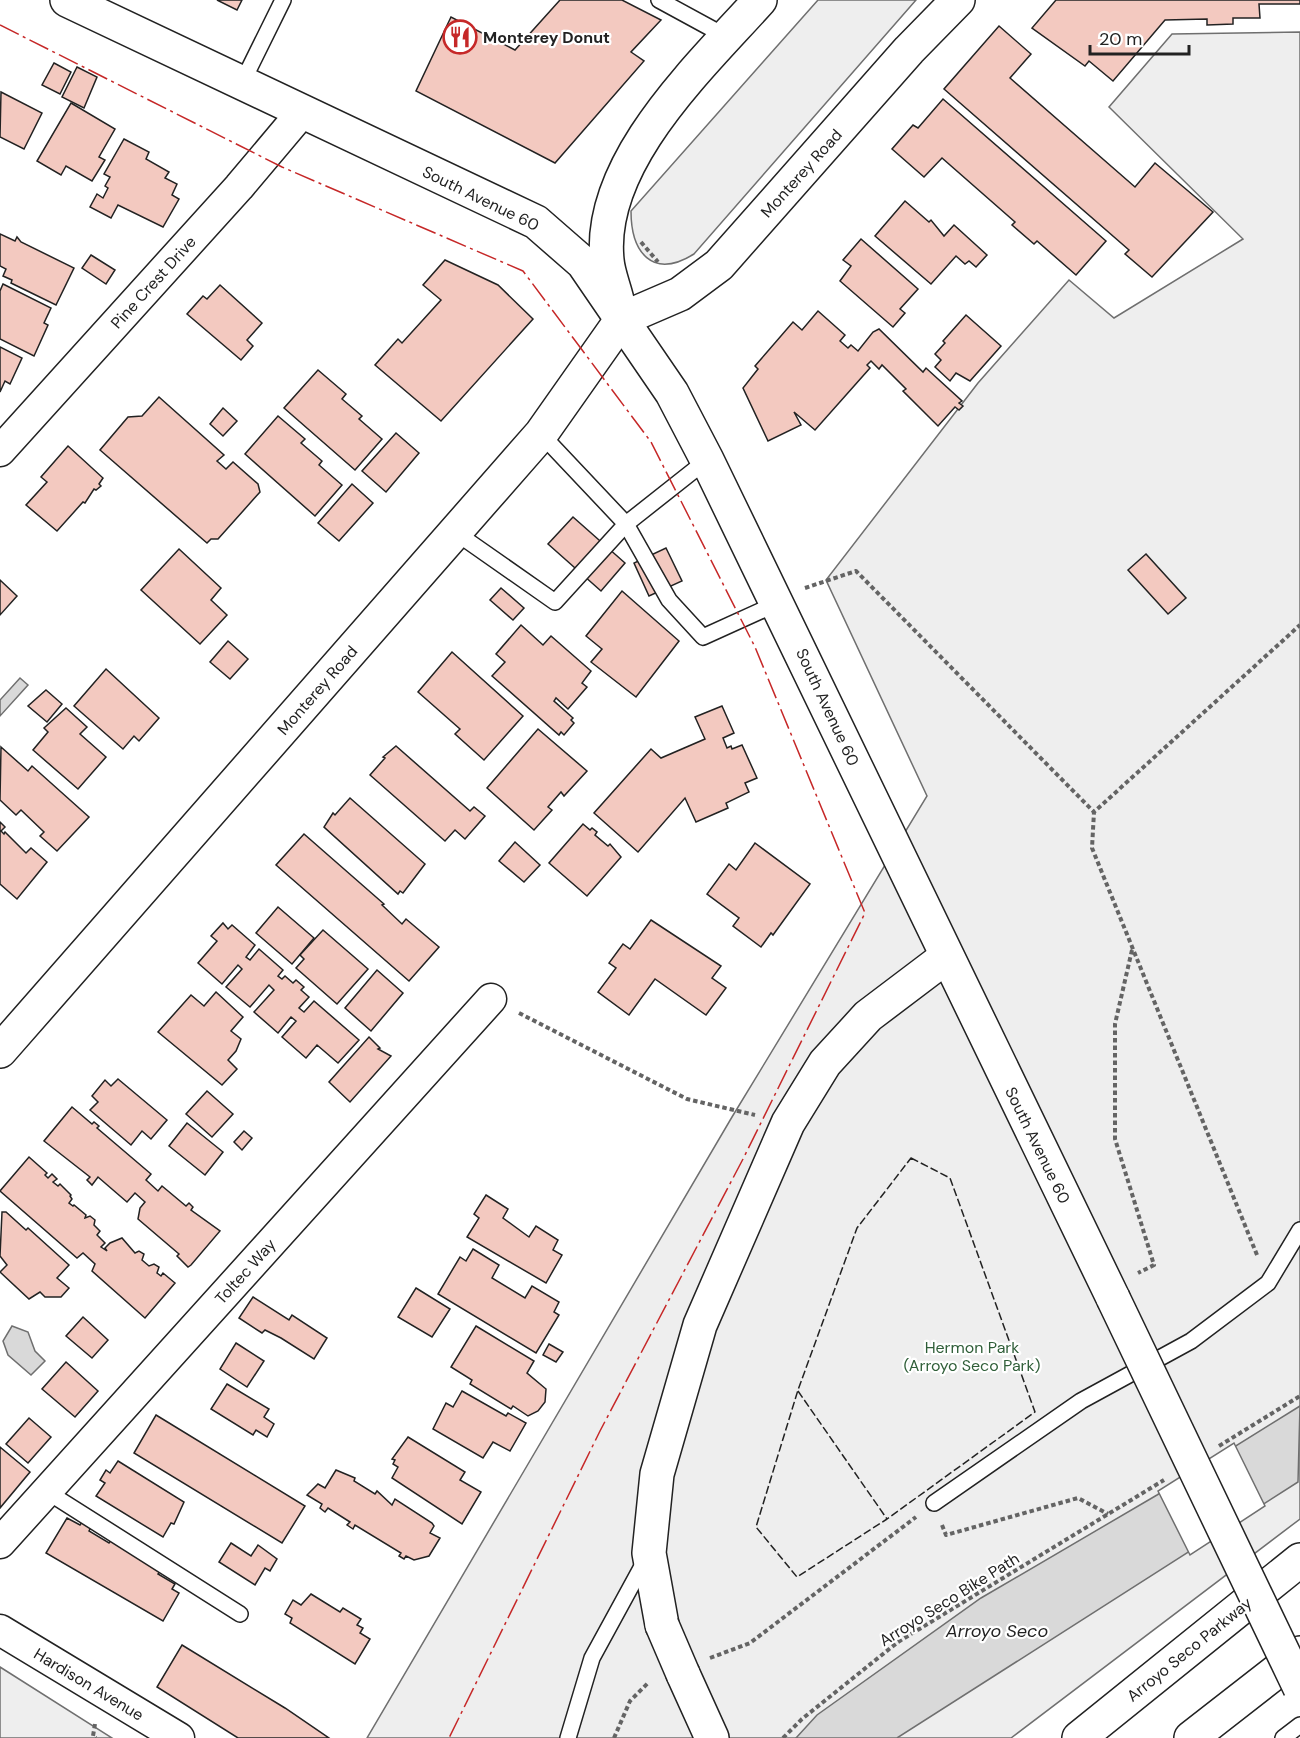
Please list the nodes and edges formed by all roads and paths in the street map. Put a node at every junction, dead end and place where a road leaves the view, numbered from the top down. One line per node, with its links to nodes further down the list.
1 (68, 0): 7 (main road, South Avenue 60)
2 (283, 0): 7 (lane)
3 (659, 0): 6 (lane)
4 (760, 0): 6 (main road)
5 (958, 0): 11 (main road, Monterey Road)
6 (727, 37): 11 (main road)
7 (243, 81): 8 (main road, South Avenue 60)
8 (303, 111): 11 (main road, South Avenue 60); 13 (street, Pine Crest Drive)
9 (638, 237): 10 (path)
10 (658, 262)
11 (622, 319): 12 (main road, Monterey Road); 14 (main road, South Avenue 60)
12 (541, 434): 15 (lane); 16 (main road, Monterey Road)
13 (0, 451)
14 (707, 460): 15 (lane); 17 (main road, South Avenue 60)
15 (626, 524): 16 (lane); 17 (lane)
16 (455, 532): 23 (main road, Monterey Road)
17 (777, 601): 19 (path); 21 (main road, South Avenue 60)
18 (1300, 625): 19 (path)
19 (1094, 812): 20 (path)
20 (1132, 949): 26 (path); 27 (path)
21 (946, 957): 24 (main road); 27 (main road, South Avenue 60)
22 (491, 999): 24 (path); 28 (street, Toltec Way)
23 (0, 1051)
24 (788, 1123): 31 (main road)
25 (1300, 1230): 26 (lane)
26 (1268, 1283): 29 (lane)
27 (1111, 1292): 38 (main road, South Avenue 60, bridge)
28 (46, 1491): 30 (street, Toltec Way); 33 (lane)
29 (934, 1503): 36 (path); 44 (path, Arroyo Seco Bike Path)
30 (0, 1543)
31 (649, 1553): 36 (main road, bridge); 42 (lane)
32 (1300, 1560): 45 (main road, Arroyo Seco Parkway)
33 (240, 1614)
34 (0, 1630): 41 (street, Hardison Avenue)
35 (1300, 1653): 46 (main road)
36 (692, 1668): 40 (main road)
37 (649, 1682): 43 (path)
38 (1300, 1688)
39 (1300, 1725): 47 (lane)
40 (706, 1727)
41 (179, 1738)
42 (568, 1738)
43 (614, 1738)
44 (783, 1738)
45 (1079, 1738)
46 (1191, 1738)
47 (1283, 1738)

